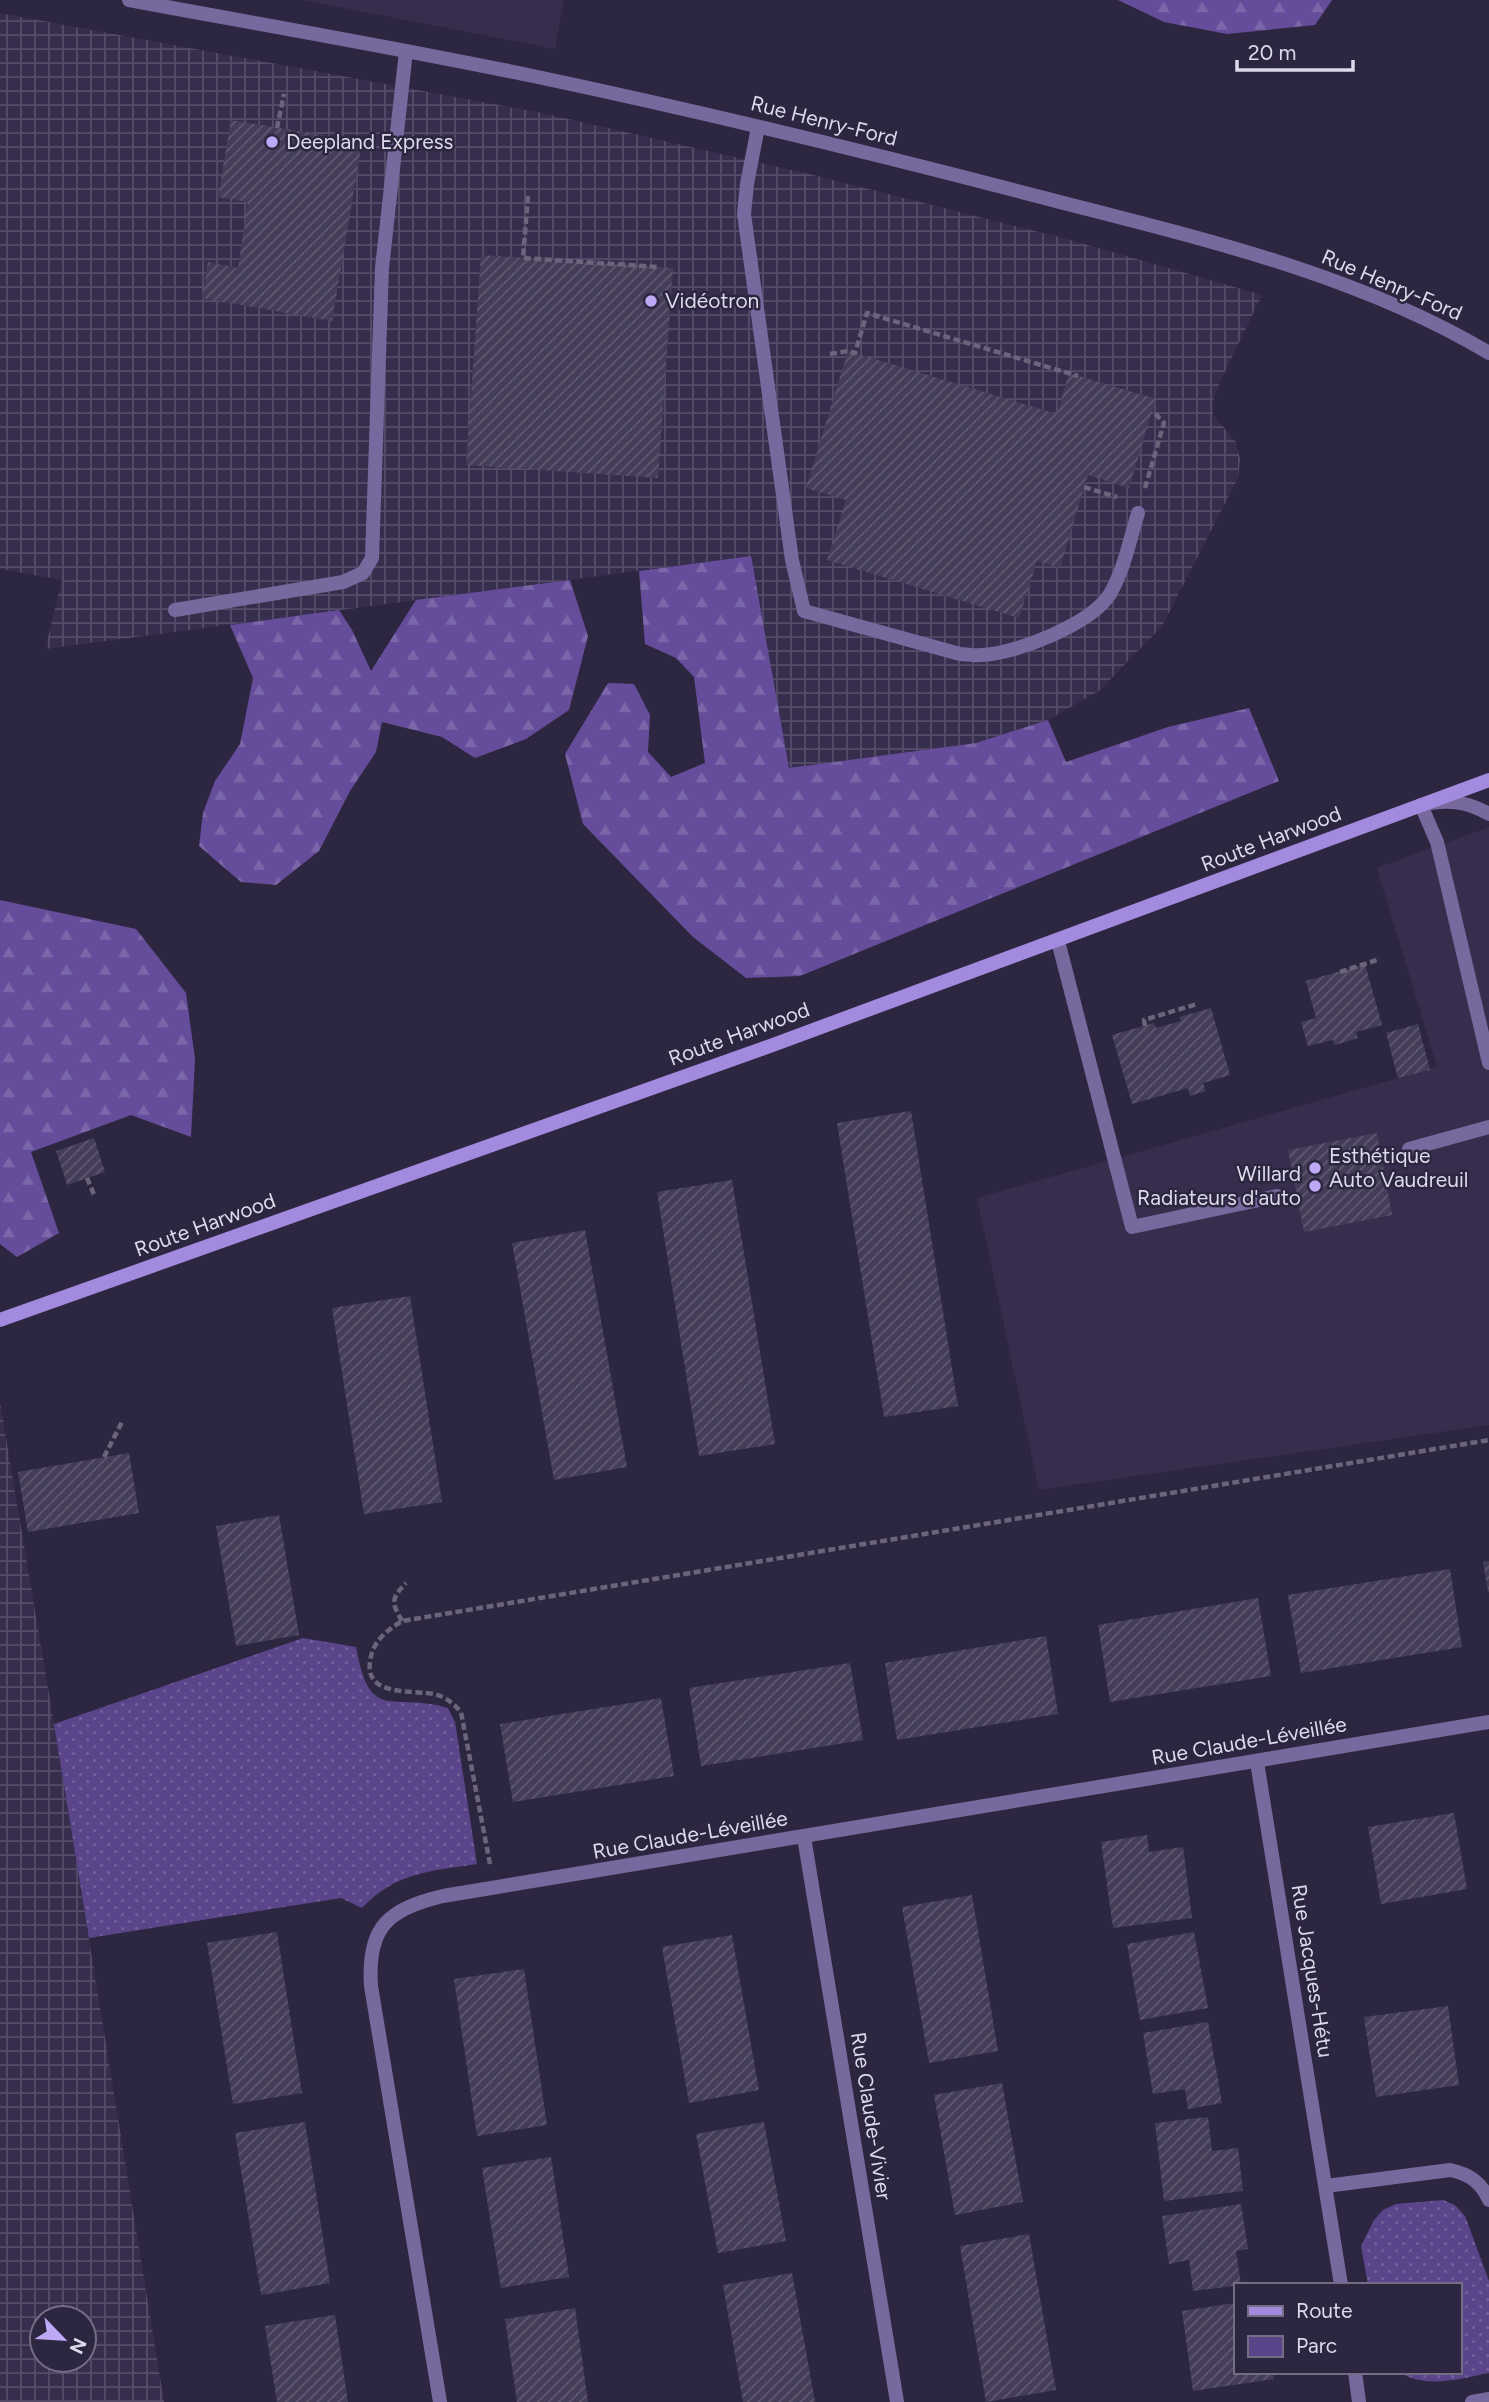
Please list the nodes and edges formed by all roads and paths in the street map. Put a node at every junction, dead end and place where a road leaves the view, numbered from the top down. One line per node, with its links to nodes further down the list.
1 (129, 0): 2 (street, Rue Henry-Ford)
2 (406, 51): 4 (street, Rue Henry-Ford); 14 (street)
3 (284, 94): 5 (path)
4 (758, 127): 8 (street, Rue Henry-Ford); 13 (street)
5 (277, 128)
6 (528, 195): 7 (path)
7 (659, 267)
8 (1489, 353)
9 (830, 354): 10 (path)
10 (1078, 376)
11 (1153, 411): 13 (path)
12 (1084, 487): 13 (path)
13 (1139, 508)
14 (175, 610)
15 (1489, 780): 16 (main road, Route Harwood)
16 (1421, 805): 17 (street); 18 (main road, Route Harwood); 23 (street)
17 (1489, 814)
18 (1058, 941): 27 (street); 29 (main road, Route Harwood)
19 (1380, 959): 20 (path)
20 (1340, 972)
21 (1198, 1004): 22 (path)
22 (1145, 1026)
23 (1489, 1063)
24 (1489, 1127): 25 (street)
25 (1409, 1149)
26 (88, 1178): 28 (path)
27 (1277, 1196)
28 (95, 1197)
29 (0, 1320)
30 (122, 1422): 32 (path)
31 (1489, 1440): 34 (path)
32 (104, 1457)
33 (406, 1583): 34 (path)
34 (402, 1620): 38 (path)
35 (1489, 1722): 36 (street, Rue Claude-Léveillée)
36 (1257, 1762): 37 (street, Rue Claude-Léveillée); 39 (street, Rue Jacques-Hétu)
37 (804, 1837): 44 (street, Rue Claude-Léveillée); 45 (street, Rue Claude-Vivier)
38 (490, 1861)
39 (1326, 2186): 40 (street); 41 (street, Rue Jacques-Hétu)
40 (1489, 2200)
41 (1341, 2283)
42 (1355, 2374): 46 (street)
43 (1489, 2399): 47 (street)
44 (440, 2402)
45 (897, 2402)
46 (1359, 2402)
47 (1472, 2402)

